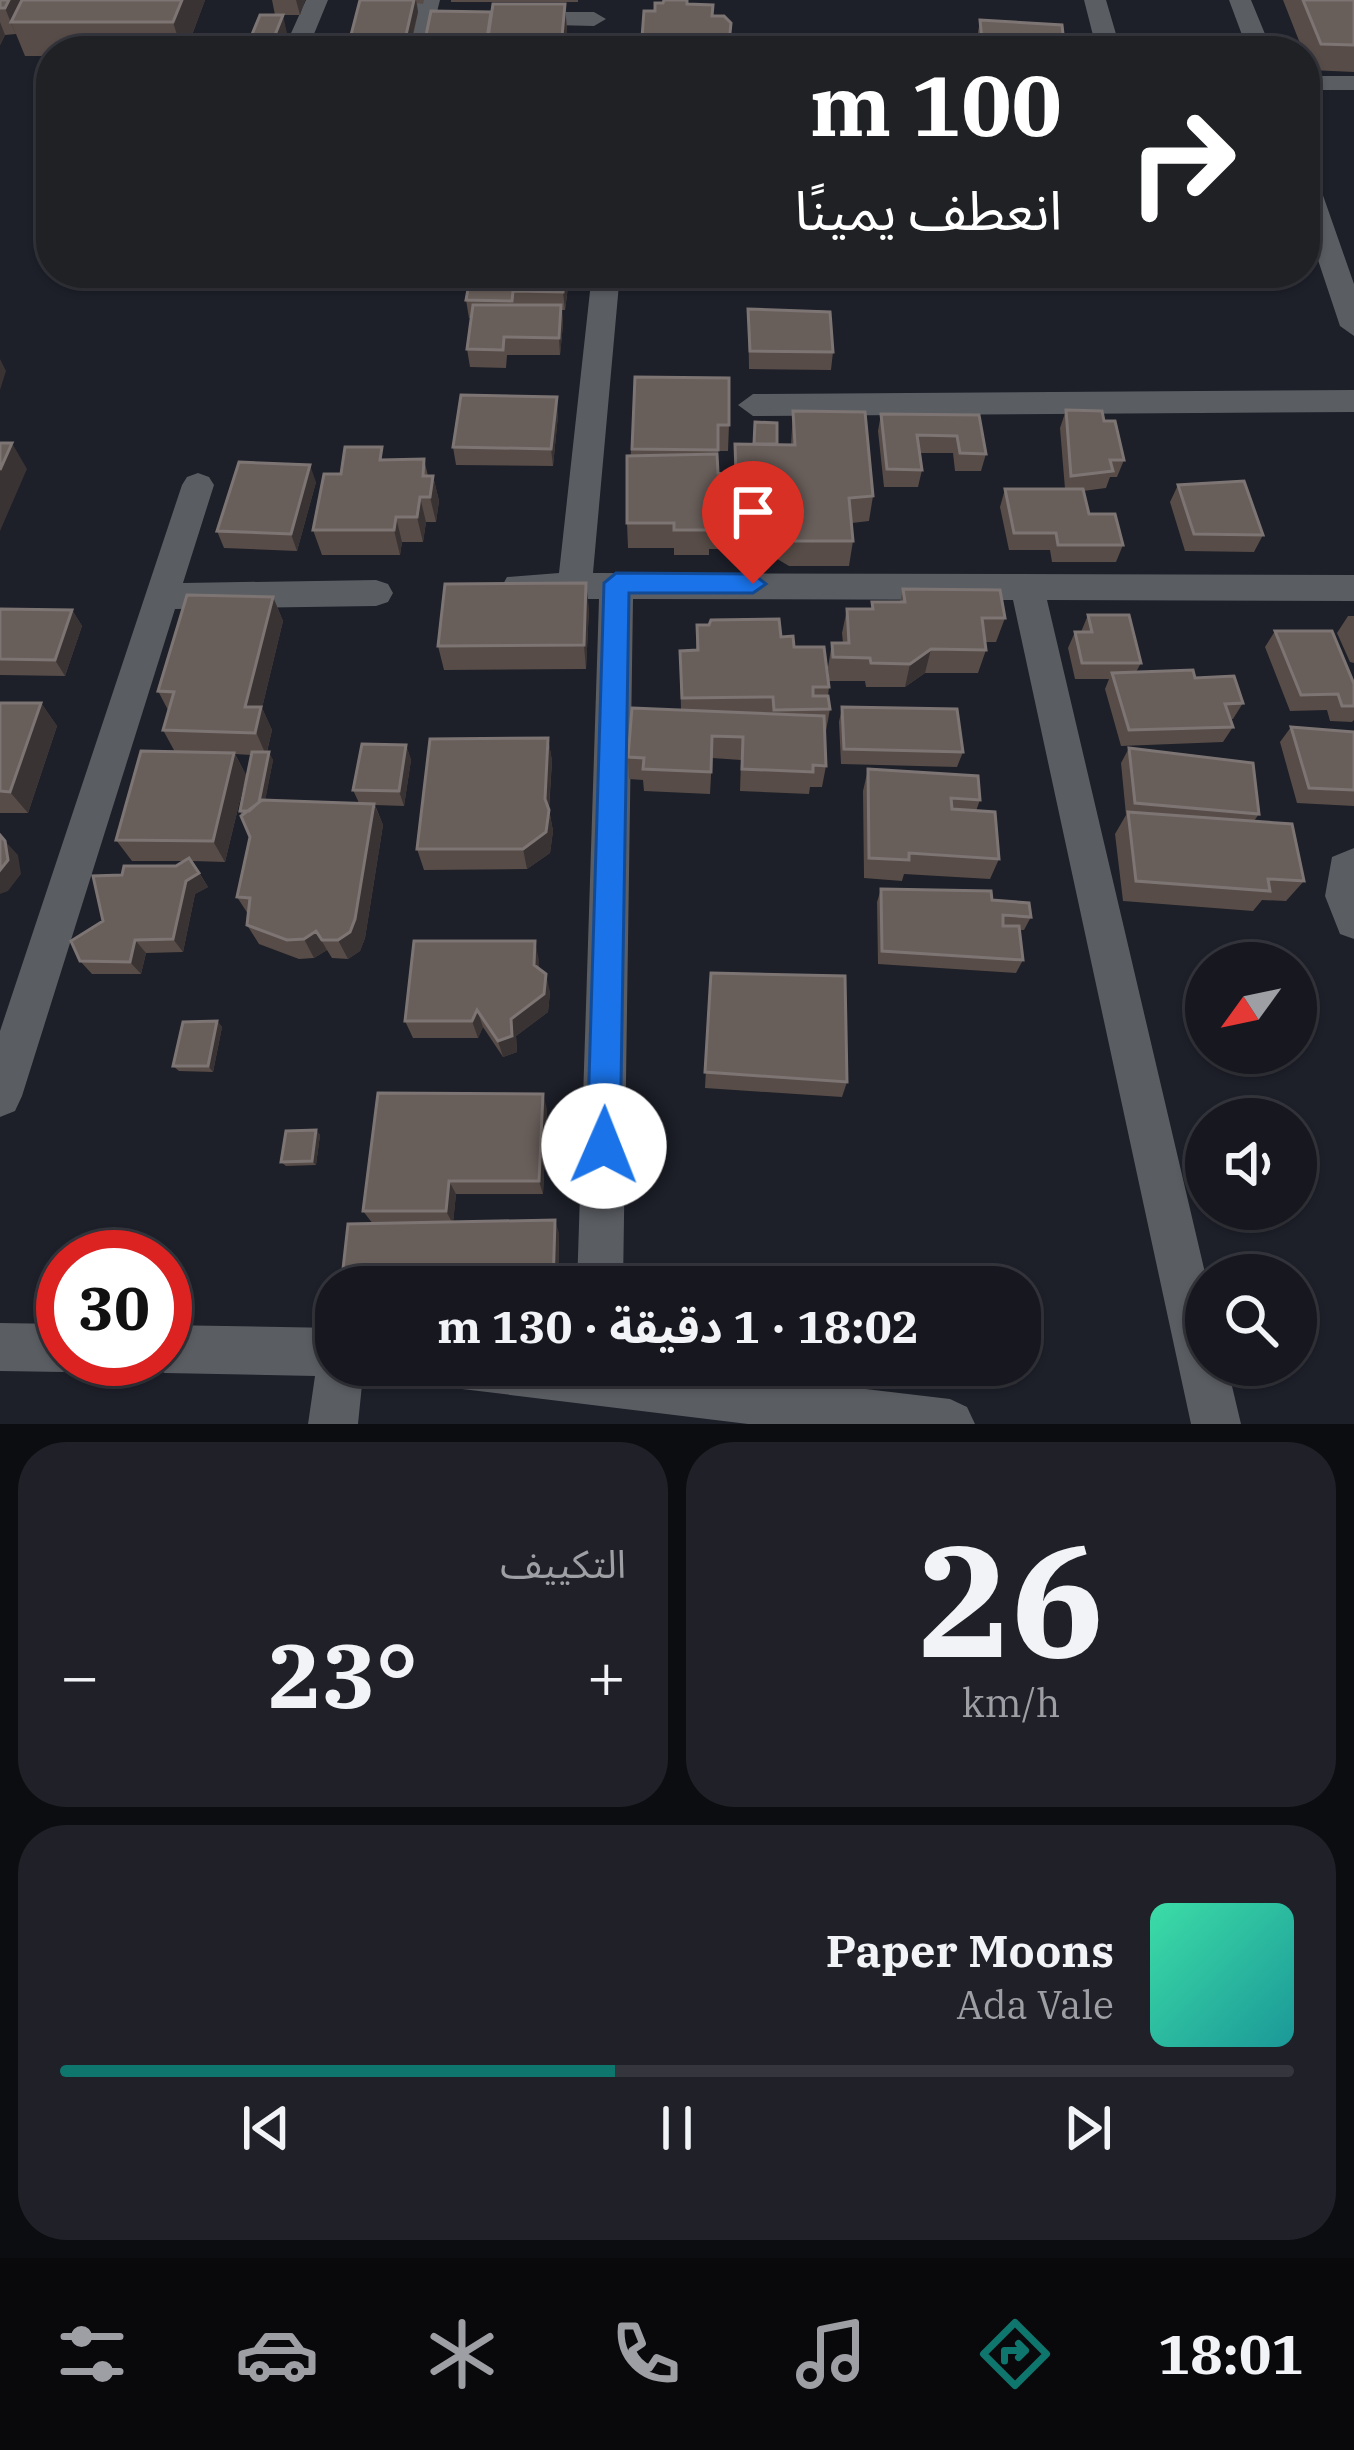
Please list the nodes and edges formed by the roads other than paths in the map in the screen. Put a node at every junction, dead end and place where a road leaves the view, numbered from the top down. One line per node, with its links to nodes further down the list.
1 (317, 0): 7 (street)
2 (428, 0): 8 (street)
3 (1095, 0): 9 (street)
4 (1240, 0): 10 (street)
5 (596, 10): 6 (street)
6 (486, 20)
7 (301, 36)
8 (420, 36)
9 (1105, 36)
10 (1254, 36)
11 (1320, 83): 12 (street)
12 (1354, 83)
13 (1320, 251): 15 (street)
14 (604, 288): 19 (street)
15 (1354, 326)
16 (1354, 400): 17 (street)
17 (753, 405)
18 (198, 484): 25 (street)
19 (575, 583): 20 (street); 22 (street)
20 (616, 583): 21 (street); 29 (street)
21 (1026, 584): 23 (street); 38 (street)
22 (486, 587)
23 (1354, 588)
24 (376, 593): 25 (street)
25 (162, 596): 28 (street)
26 (1354, 865): 27 (street)
27 (1354, 921)
28 (0, 1096)
29 (600, 1266)
30 (0, 1347): 31 (street)
31 (36, 1348)
32 (192, 1349): 33 (street)
33 (315, 1352)
34 (338, 1386): 36 (street)
35 (693, 1386): 37 (street)
36 (333, 1424)
37 (950, 1424)
38 (1216, 1424)

